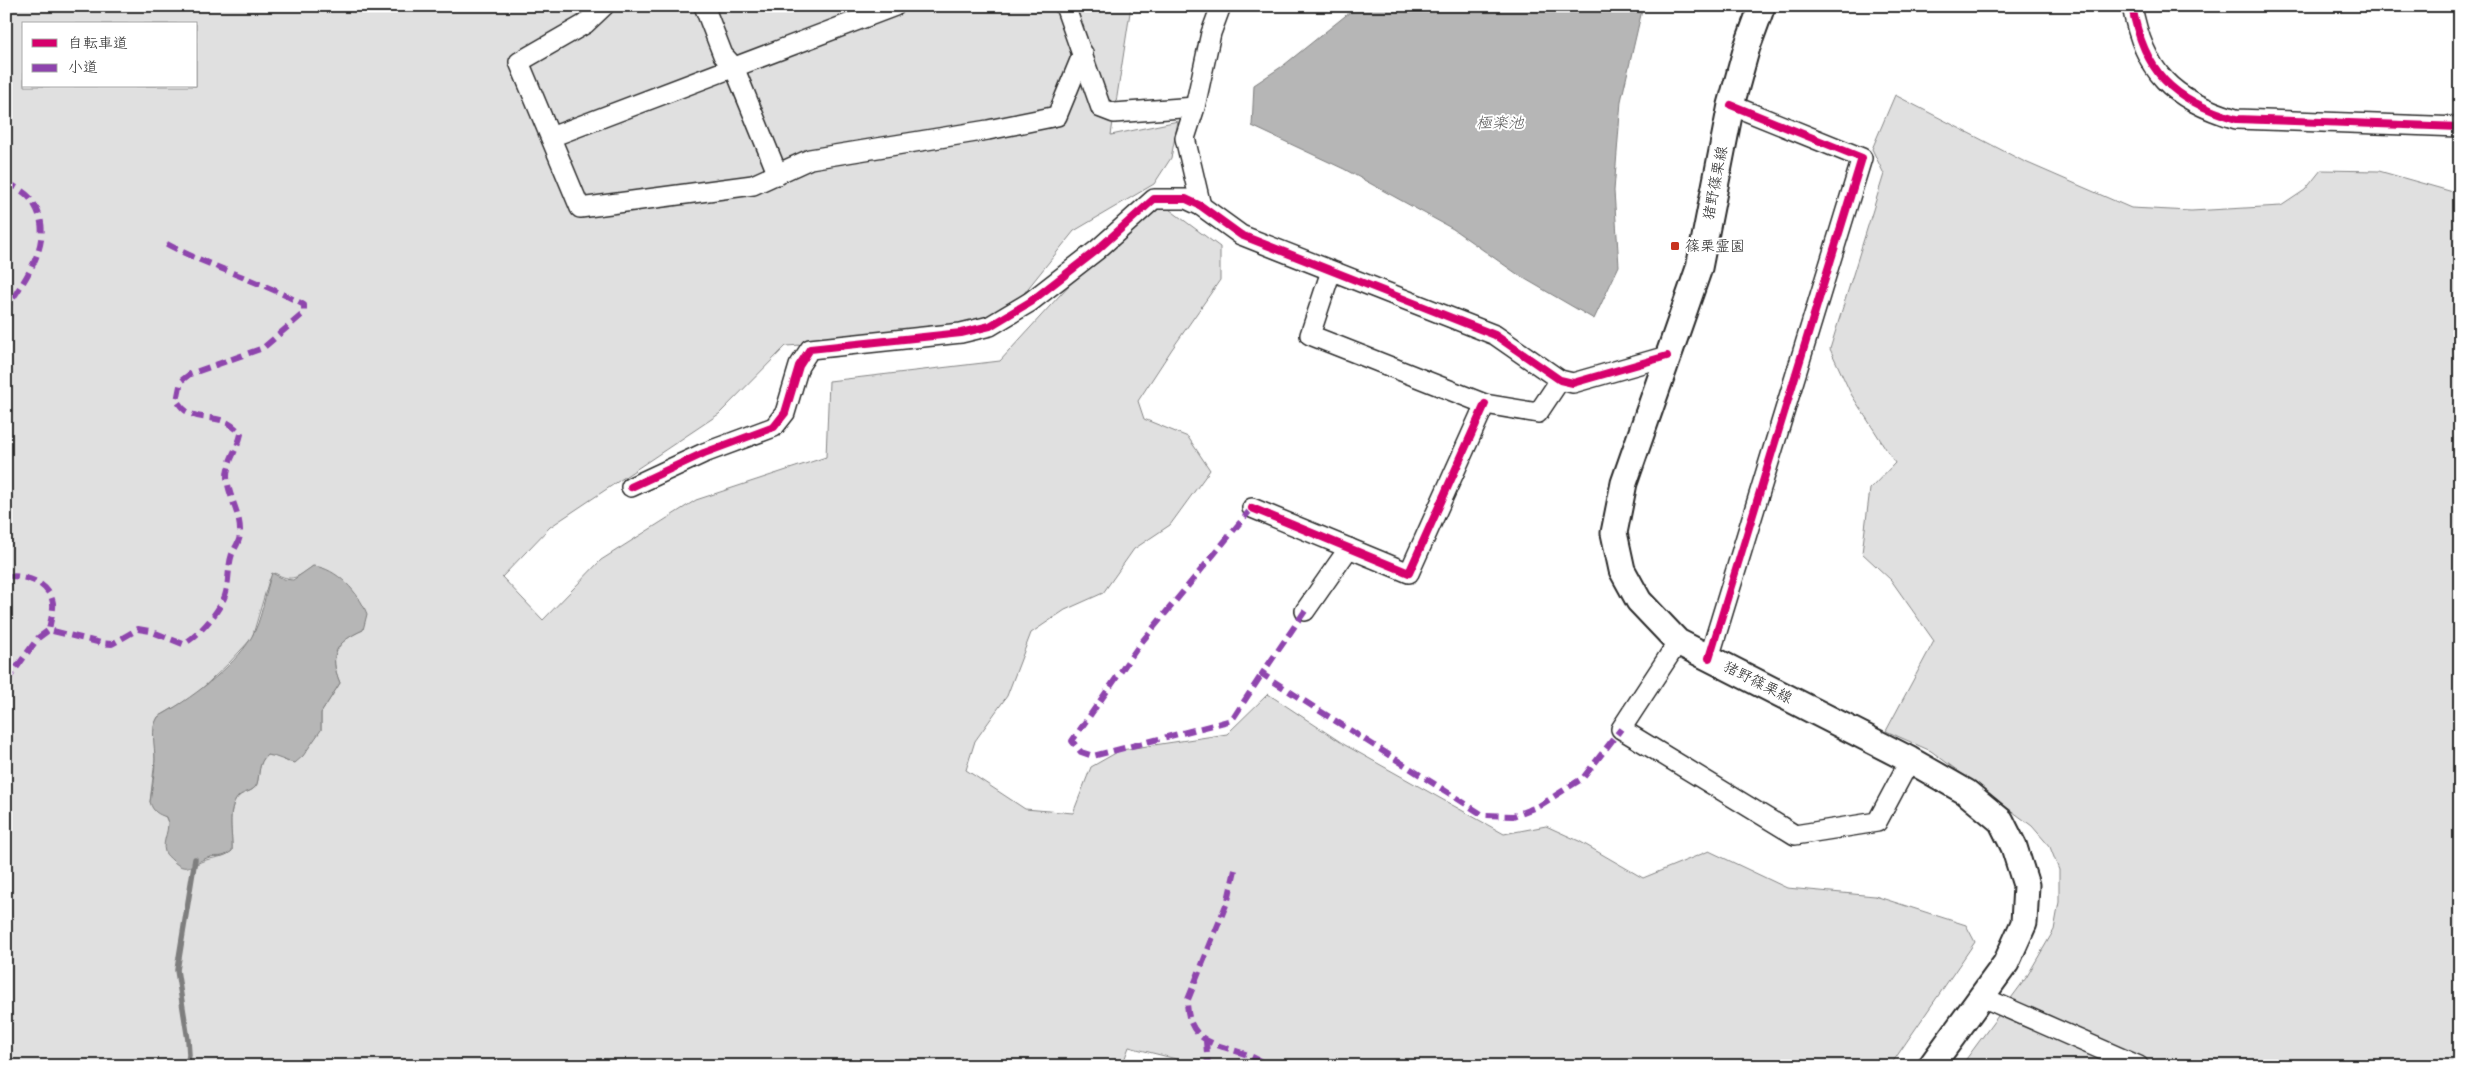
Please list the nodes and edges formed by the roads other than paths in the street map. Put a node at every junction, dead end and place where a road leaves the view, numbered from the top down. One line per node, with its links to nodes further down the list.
1 (604, 6): 13 (street)
2 (704, 6): 9 (street)
3 (894, 6): 9 (street)
4 (1065, 6): 8 (street)
5 (1221, 6): 11 (street)
6 (1762, 6): 10 (main road, 猪野篠栗線)
7 (2132, 6): 12 (street)
8 (1083, 53): 11 (street); 14 (street)
9 (734, 67): 13 (street); 14 (street)
10 (1731, 105): 17 (main road, 猪野篠栗線); 25 (street)
11 (1195, 107): 15 (street)
12 (2460, 126)
13 (550, 137): 14 (street)
14 (778, 175)
15 (1201, 206): 16 (street); 20 (street)
16 (1331, 271): 18 (street); 19 (street)
17 (1667, 356): 18 (street); 24 (main road, 猪野篠栗線)
18 (1560, 380): 19 (street)
19 (1485, 404): 22 (street)
20 (631, 487)
21 (1252, 508): 22 (street)
22 (1349, 548): 23 (street)
23 (1306, 611)
24 (1678, 642): 25 (main road, 猪野篠栗線); 26 (street)
25 (1710, 658): 26 (main road, 猪野篠栗線)
26 (1910, 760): 27 (main road, 猪野篠栗線)
27 (1982, 997): 28 (main road, 猪野篠栗線); 29 (street)
28 (1931, 1066)
29 (2139, 1066)

